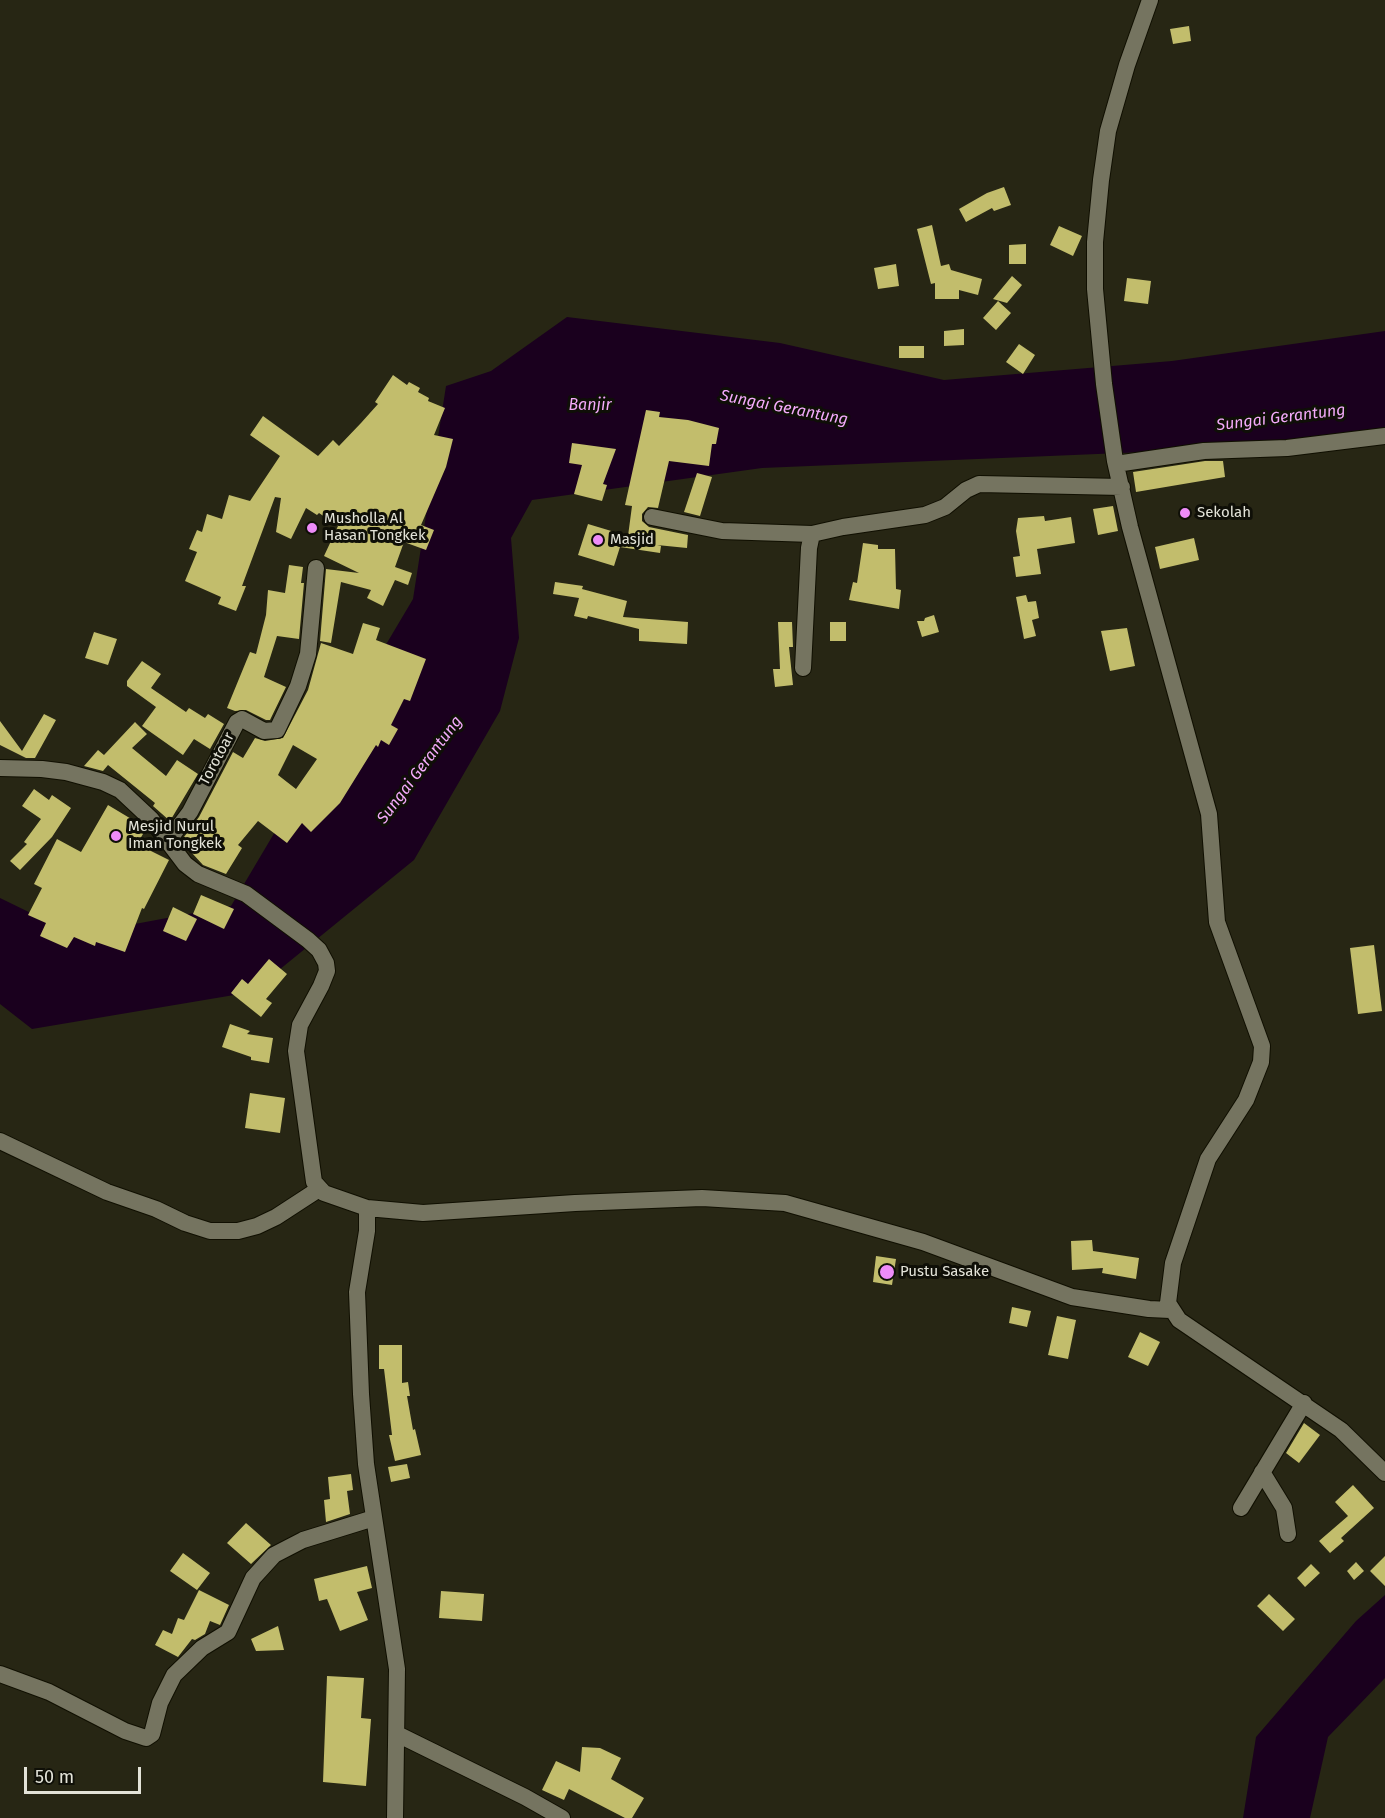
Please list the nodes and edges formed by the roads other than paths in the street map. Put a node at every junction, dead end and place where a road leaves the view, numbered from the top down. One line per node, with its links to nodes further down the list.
1 (1150, 0): 3 (street)
2 (1385, 436): 3 (street)
3 (1116, 463): 4 (street)
4 (1122, 487): 6 (street); 14 (street)
5 (652, 517): 6 (street)
6 (813, 534): 8 (street)
7 (316, 568): 10 (street, Torotoar)
8 (803, 668)
9 (0, 768): 10 (street)
10 (168, 841): 12 (street)
11 (0, 1140): 12 (street)
12 (319, 1189): 13 (street)
13 (367, 1208): 14 (street); 19 (street)
14 (1170, 1310): 15 (street)
15 (1304, 1403): 16 (street); 17 (street)
16 (1262, 1472): 18 (street); 20 (street)
17 (1385, 1473)
18 (1241, 1508)
19 (374, 1518): 21 (street); 22 (street)
20 (1288, 1534)
21 (0, 1674)
22 (397, 1734): 23 (street); 24 (street)
23 (395, 1818)
24 (562, 1818)

